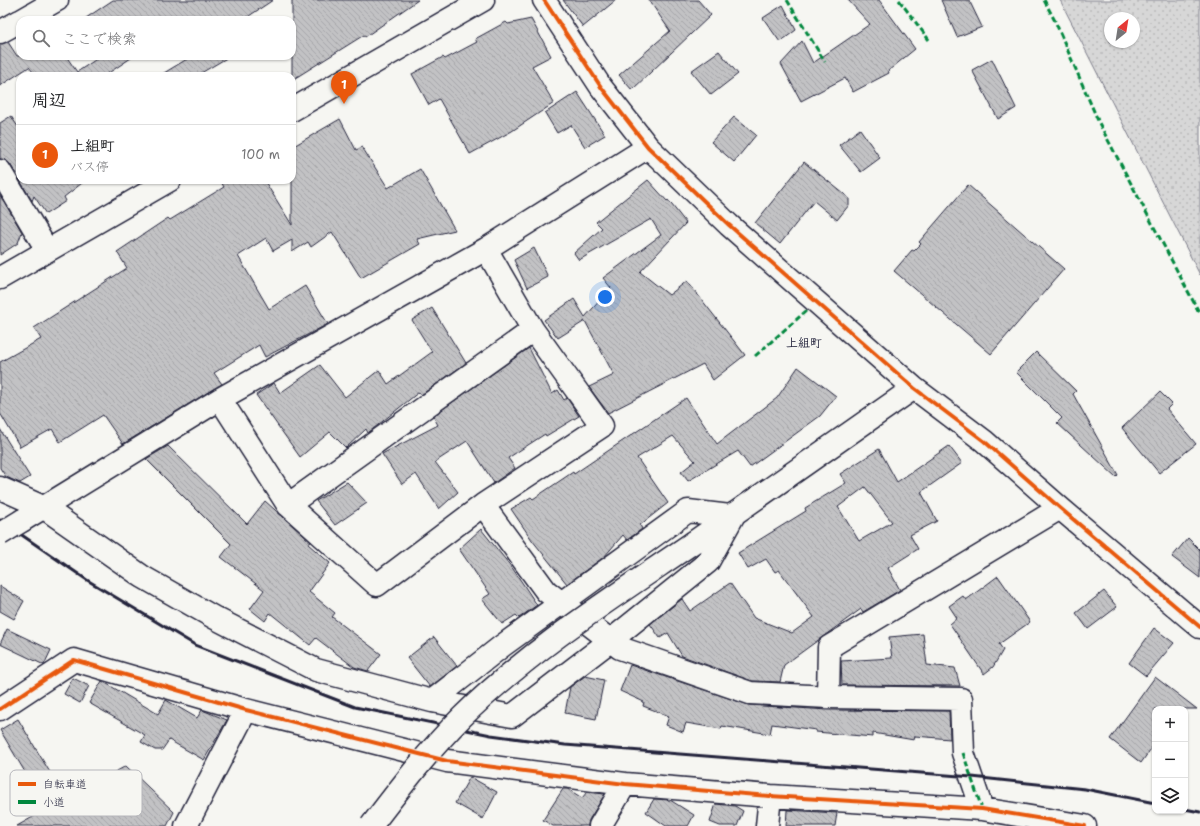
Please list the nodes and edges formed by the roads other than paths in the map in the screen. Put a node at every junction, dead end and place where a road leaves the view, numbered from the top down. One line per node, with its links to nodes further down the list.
1 (57, 0): 4 (street)
2 (483, 0): 7 (street)
3 (544, 0): 8 (street)
4 (30, 16)
5 (16, 24): 6 (street)
6 (0, 32)
7 (296, 108)
8 (648, 147): 11 (street); 15 (street)
9 (0, 171): 12 (street)
10 (163, 184): 12 (street)
11 (486, 249): 14 (street); 16 (street)
12 (47, 250): 13 (street)
13 (0, 278)
14 (533, 330): 18 (street); 19 (street)
15 (914, 388): 21 (street); 22 (street)
16 (220, 399): 18 (street); 20 (street)
17 (0, 488): 20 (street)
18 (288, 505): 19 (street)
19 (483, 505): 24 (street)
20 (43, 507): 23 (street, bridge); 28 (street)
21 (1060, 508): 25 (street); 27 (street)
22 (733, 515): 24 (street); 26 (street); 35 (street, bridge)
23 (0, 534)
24 (562, 604): 26 (street); 28 (street)
25 (1200, 627)
26 (610, 641): 27 (street); 28 (street)
27 (828, 697): 33 (street)
28 (432, 701)
29 (0, 709): 30 (street)
30 (246, 710): 31 (street); 34 (street)
31 (625, 784): 32 (street); 36 (street)
32 (770, 796): 33 (street); 37 (street)
33 (982, 808): 38 (street)
34 (186, 826)
35 (371, 826)
36 (600, 826)
37 (767, 826)
38 (1086, 826)

